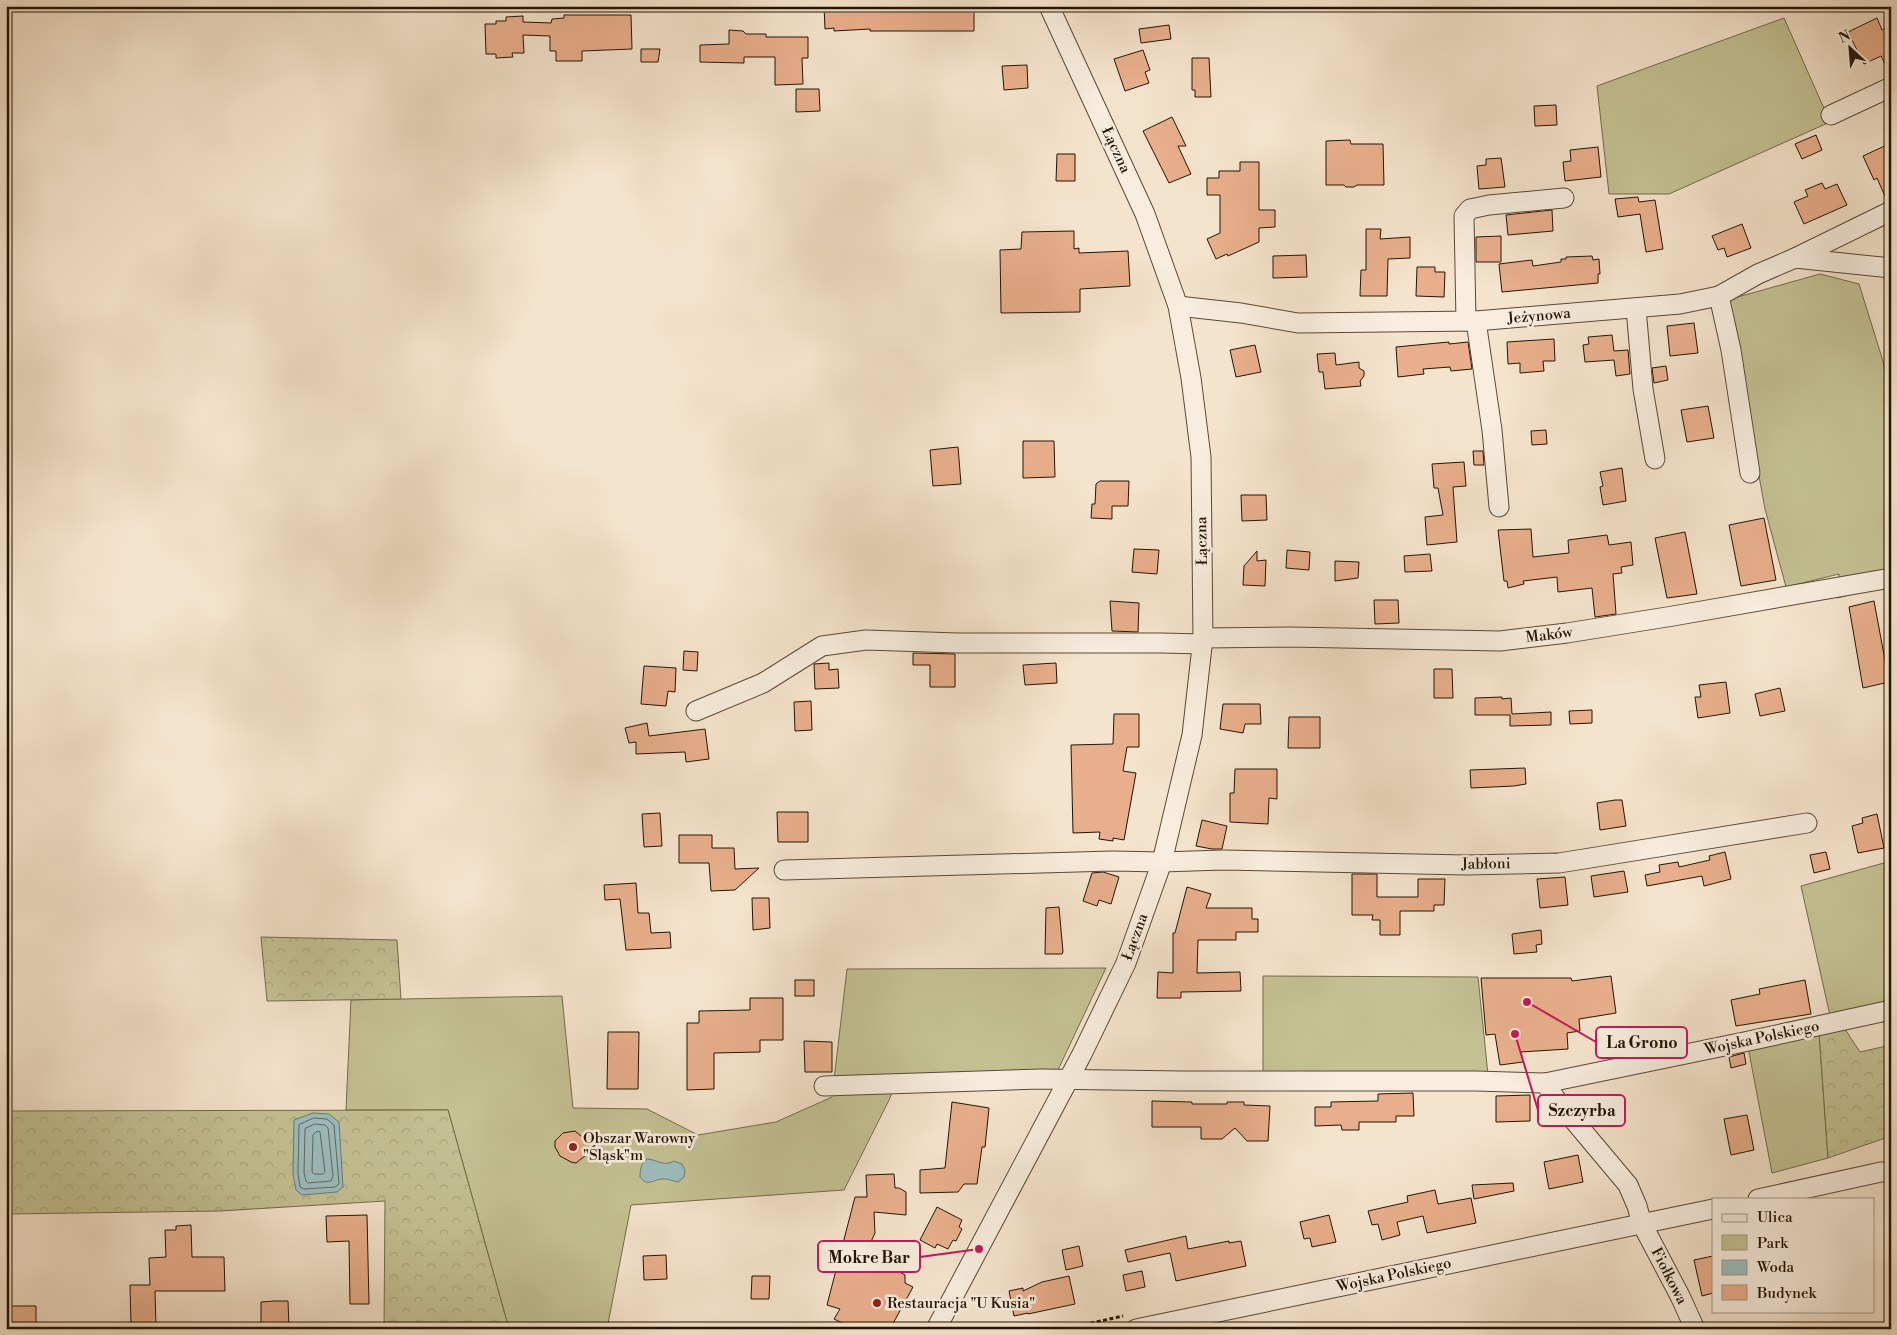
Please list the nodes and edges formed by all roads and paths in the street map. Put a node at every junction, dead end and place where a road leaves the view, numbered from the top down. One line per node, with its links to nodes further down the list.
1 (1049, 6): 9 (street, Łączna)
2 (1891, 87): 3 (street)
3 (1831, 115)
4 (1564, 198): 11 (street)
5 (1891, 211): 6 (street)
6 (1795, 258): 7 (street, Jeżynowa); 8 (street, Jeżynowa)
7 (1891, 268)
8 (1719, 296): 10 (street, Jeżynowa); 13 (street)
9 (1178, 306): 11 (street, Jeżynowa); 16 (street, Łączna)
10 (1636, 308): 11 (street, Jeżynowa); 12 (street)
11 (1471, 321): 14 (street)
12 (1655, 459)
13 (1750, 473)
14 (1499, 507)
15 (1891, 578): 16 (street, Maków)
16 (1203, 641): 17 (street, Maków); 19 (street, Łączna)
17 (696, 711)
18 (1807, 823): 19 (street, Jabłoni)
19 (1162, 862): 20 (street, Jabłoni); 22 (street, Łączna)
20 (784, 870)
21 (1891, 1010): 23 (street, Wojska Polskiego)
22 (1068, 1080): 23 (street, Wojska Polskiego); 24 (street); 30 (street, Łączna)
23 (1545, 1083): 28 (street)
24 (824, 1086)
25 (1887, 1171): 26 (street)
26 (1763, 1198)
27 (1712, 1209): 28 (street, Wojska Polskiego)
28 (1642, 1224): 29 (street, Wojska Polskiego); 31 (street, Fiołkowa)
29 (1143, 1328)
30 (936, 1329)
31 (1695, 1329)

